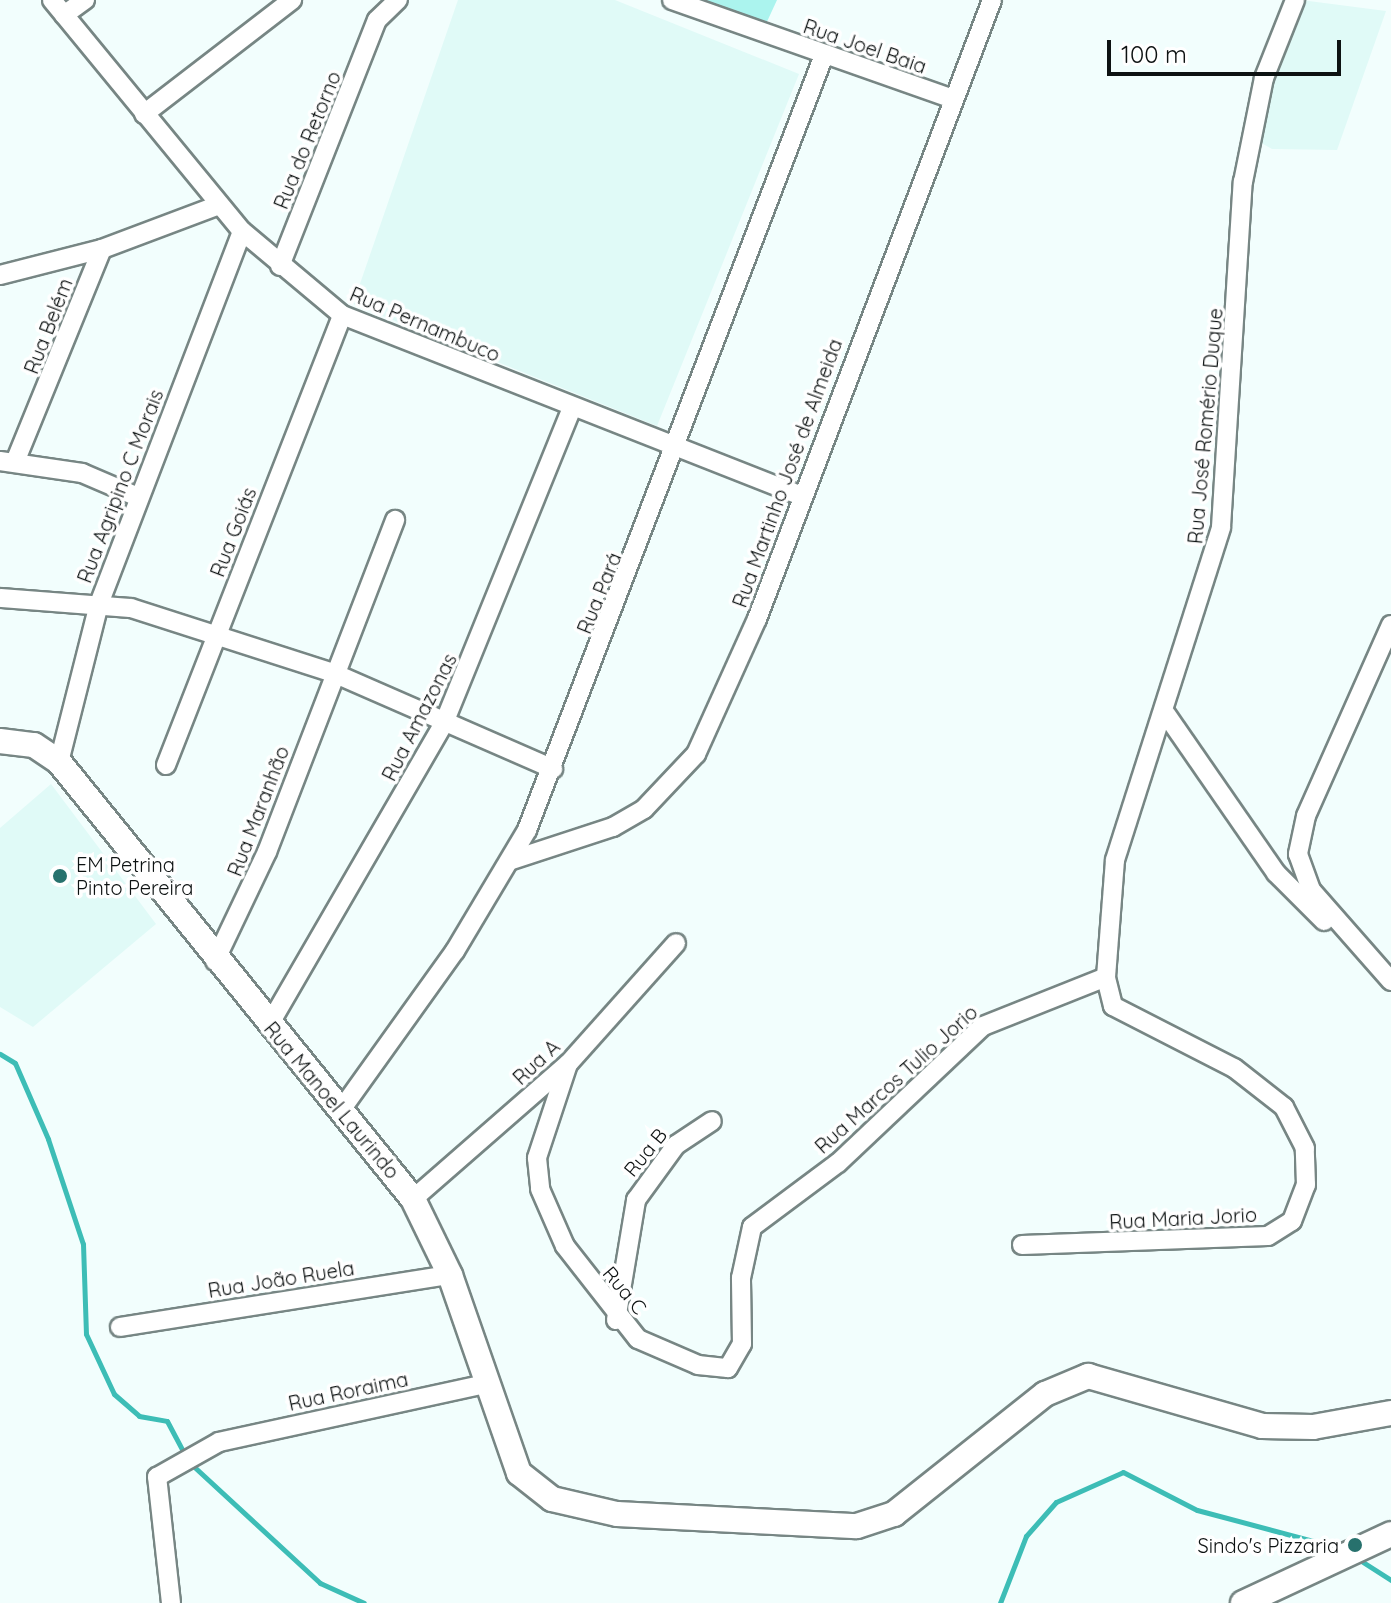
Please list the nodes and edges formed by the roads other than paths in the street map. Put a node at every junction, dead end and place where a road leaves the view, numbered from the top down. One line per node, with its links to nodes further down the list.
1 (52, 0): 8 (street, Rua Pernambuco)
2 (85, 0): 8 (street)
3 (292, 0): 11 (street)
4 (398, 0): 15 (street, Rua do Retorno)
5 (992, 0): 10 (street, Rua Martinho José de Almeida)
6 (1295, 0): 29 (street, Rua José Romério Duque)
7 (679, 1): 9 (street, Rua Joel Baia)
8 (64, 15): 11 (street, Rua Pernambuco)
9 (824, 55): 10 (street, Rua Joel Baia); 19 (street, Rua Pará)
10 (953, 99): 21 (street, Rua Martinho José de Almeida)
11 (144, 114): 12 (street, Rua Pernambuco)
12 (219, 205): 13 (street, Rua Pernambuco); 14 (street)
13 (242, 231): 15 (street, Rua Pernambuco); 22 (street, Rua Agripino C Morais)
14 (102, 249): 16 (street); 20 (street, Rua Belém)
15 (280, 266): 17 (street, Rua Pernambuco)
16 (0, 275)
17 (342, 315): 18 (street, Rua Pernambuco); 27 (street, Rua Goiás)
18 (571, 411): 19 (street, Rua Pernambuco); 30 (street, Rua Amazonas)
19 (674, 450): 21 (street, Rua Pernambuco); 34 (street, Rua Pará)
20 (8, 462): 22 (street)
21 (801, 496): 35 (street, Rua Martinho José de Almeida)
22 (138, 497): 25 (street, Rua Agripino C Morais)
23 (395, 520): 28 (street, Rua Maranhão)
24 (0, 598): 25 (street)
25 (99, 604): 27 (street); 32 (street, Rua Agripino C Morais)
26 (1391, 625): 37 (street)
27 (215, 635): 28 (street); 33 (street, Rua Goiás)
28 (336, 674): 30 (street); 38 (street, Rua Maranhão)
29 (1166, 714): 37 (street); 39 (street, Rua José Romério Duque)
30 (444, 723): 34 (street); 42 (street, Rua Amazonas)
31 (0, 741): 32 (street, Rua Manoel Laurindo)
32 (59, 762): 38 (street, Rua Manoel Laurindo)
33 (166, 765)
34 (553, 769): 35 (street, Rua Pará)
35 (512, 860): 44 (street, Rua Pará)
36 (676, 943): 43 (street, Rua A)
37 (1356, 950): 40 (street)
38 (215, 961): 42 (street, Rua Manoel Laurindo)
39 (1106, 977): 41 (street, Rua José Romério Duque); 47 (street, Rua Marcos Tulio Jorio)
40 (1391, 981)
41 (1139, 1024): 48 (street, Rua Maria Jorio)
42 (269, 1025): 44 (street, Rua Manoel Laurindo)
43 (568, 1064): 46 (street, Rua A); 50 (street, Rua C)
44 (341, 1110): 46 (street, Rua Manoel Laurindo)
45 (712, 1121): 50 (street, Rua B)
46 (413, 1199): 49 (street, Rua Manoel Laurindo)
47 (769, 1211): 50 (street, Rua C)
48 (1022, 1245)
49 (450, 1275): 51 (street, Rua João Ruela); 52 (street, Rua Manoel Laurindo)
50 (616, 1320)
51 (120, 1327)
52 (486, 1384): 53 (street, Rua Manoel Laurindo); 55 (street, Rua Roraima)
53 (1391, 1413)
54 (1391, 1534): 56 (street)
55 (171, 1603)
56 (1243, 1603)

